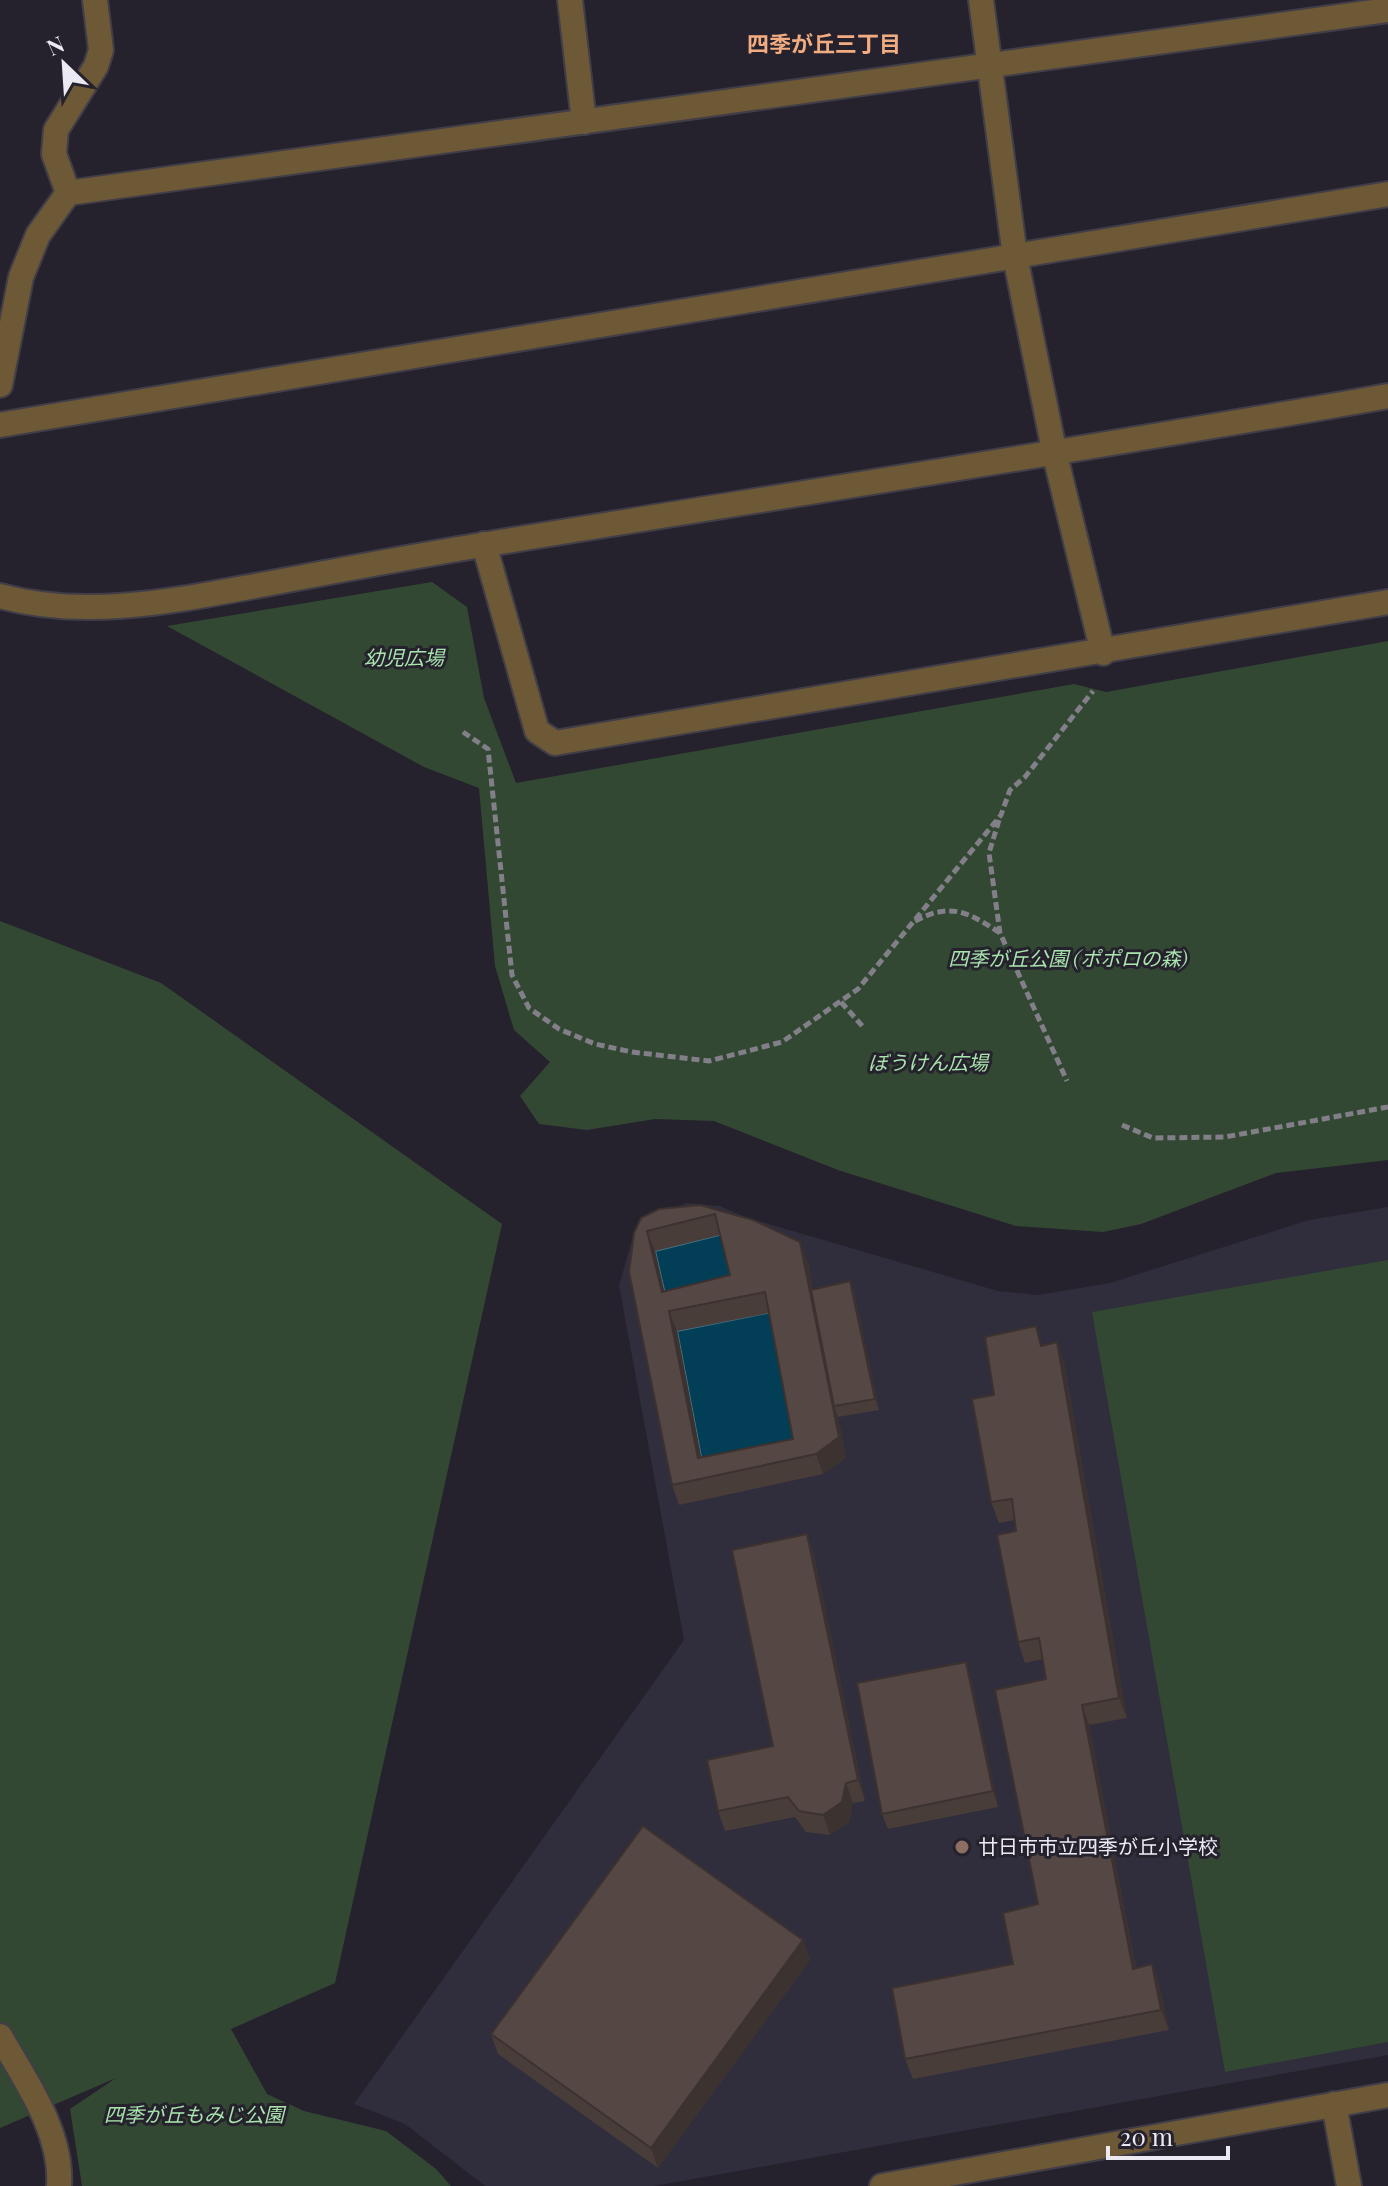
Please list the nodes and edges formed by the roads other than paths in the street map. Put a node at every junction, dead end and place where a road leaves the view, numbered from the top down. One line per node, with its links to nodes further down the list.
1 (95, 0): 7 (street)
2 (570, 0): 6 (street)
3 (981, 0): 5 (street)
4 (1388, 10): 5 (street)
5 (990, 66): 6 (street); 9 (street)
6 (584, 122): 7 (street)
7 (68, 193): 10 (street)
8 (1388, 194): 9 (street)
9 (1015, 256): 12 (street); 13 (street)
10 (0, 385)
11 (1388, 396): 13 (street)
12 (0, 425)
13 (1055, 455): 14 (street); 17 (street)
14 (484, 544): 15 (street); 17 (street)
15 (0, 596)
16 (1388, 602): 17 (street)
17 (1103, 653)
18 (0, 2036): 21 (street)
19 (1388, 2095): 20 (street)
20 (1334, 2104): 22 (street); 23 (street)
21 (59, 2186)
22 (882, 2186)
23 (1349, 2186)

